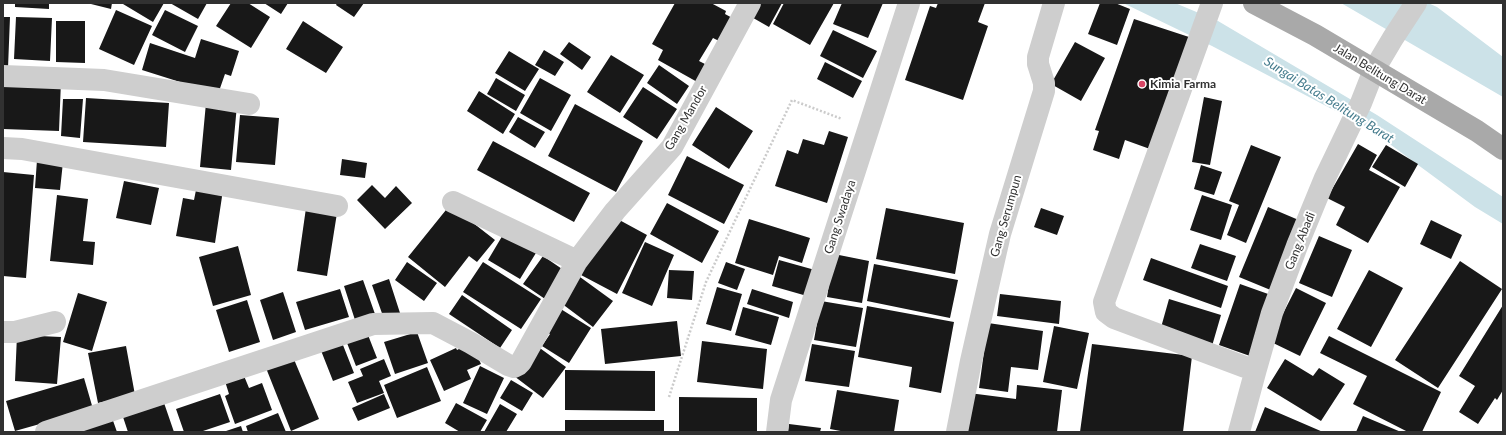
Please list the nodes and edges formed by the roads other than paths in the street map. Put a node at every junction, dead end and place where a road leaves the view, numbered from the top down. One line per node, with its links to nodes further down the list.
1 (750, 3): 14 (street, Gang Mandor)
2 (909, 3): 19 (street, Gang Swadaya)
3 (1054, 3): 20 (street, Gang Serumpun)
4 (1254, 3): 7 (main road, Jalan Belitung Darat)
5 (1416, 3): 7 (street, Gang Abadi)
6 (1211, 8): 17 (street)
7 (1374, 70): 11 (main road, Jalan Belitung Darat); 17 (street, Gang Abadi)
8 (3, 76): 9 (street)
9 (249, 104)
10 (3, 148): 13 (street)
11 (1503, 149)
12 (453, 202): 14 (street)
13 (336, 206)
14 (577, 260): 18 (street, Gang Mandor)
15 (55, 322): 16 (street)
16 (3, 332)
17 (1256, 369): 21 (street, Gang Abadi)
18 (46, 432)
19 (777, 432)
20 (957, 432)
21 (1239, 432)

